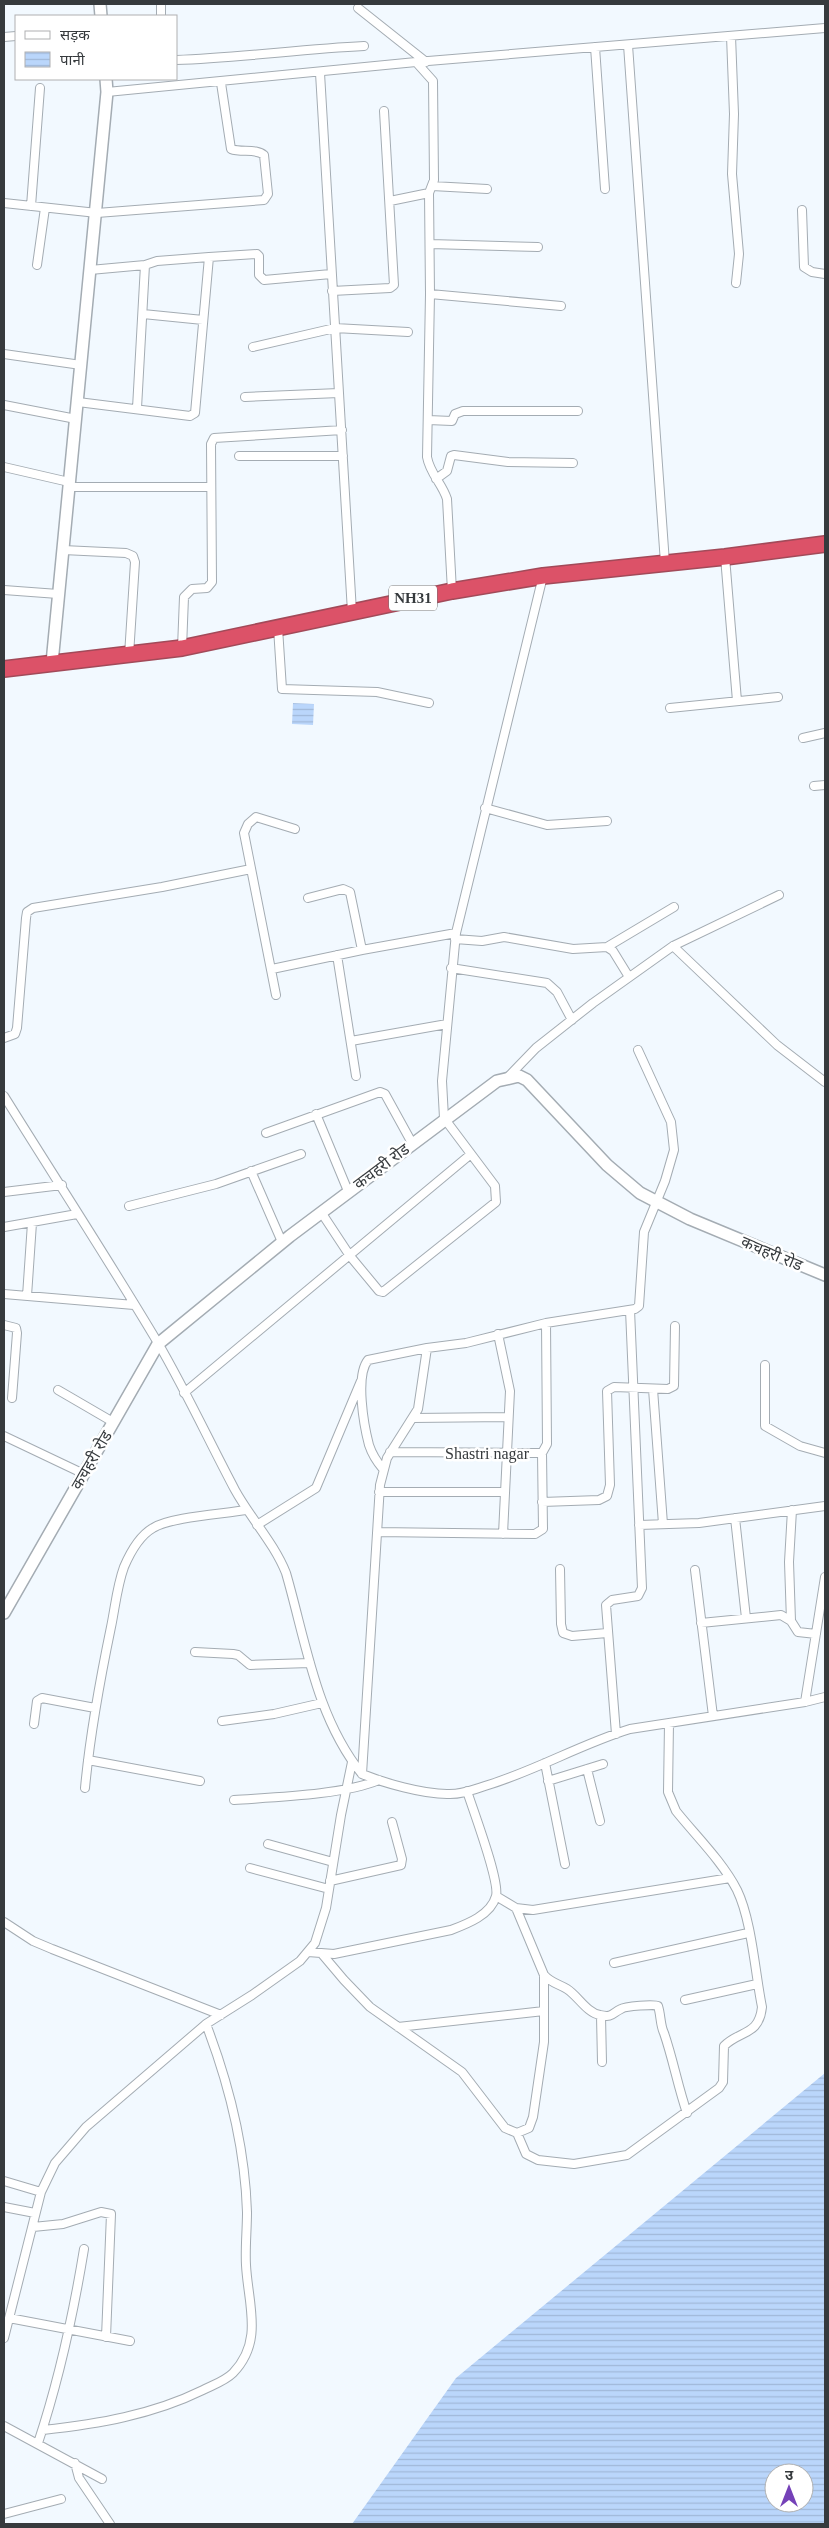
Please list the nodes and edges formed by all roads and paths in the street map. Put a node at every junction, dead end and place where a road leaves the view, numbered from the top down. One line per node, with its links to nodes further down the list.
1 (358, 8): 9 (street)
2 (825, 28): 3 (street)
3 (731, 36): 4 (street); 35 (street)
4 (628, 45): 6 (street); 65 (street)
5 (364, 46): 7 (street)
6 (595, 47): 9 (street); 19 (street)
7 (178, 60)
8 (416, 62): 9 (street); 10 (street); 20 (street)
9 (426, 62)
10 (320, 73): 13 (street); 33 (street)
11 (106, 80): 16 (main road)
12 (159, 80): 15 (street)
13 (221, 82): 15 (street); 26 (street)
14 (40, 88): 23 (street)
15 (159, 88): 16 (street)
16 (107, 92): 26 (main road)
17 (384, 111): 21 (street)
18 (487, 189): 20 (street)
19 (605, 189)
20 (431, 190): 21 (street); 27 (street)
21 (390, 201): 36 (street)
22 (4, 203): 23 (street)
23 (31, 206): 24 (street)
24 (45, 208): 26 (street); 30 (street)
25 (802, 210): 34 (street)
26 (97, 213): 32 (main road)
27 (430, 244): 28 (street); 37 (street)
28 (538, 247)
29 (208, 258): 31 (street); 33 (street); 40 (street)
30 (38, 265)
31 (146, 265): 32 (street); 39 (street)
32 (90, 270): 45 (main road)
33 (331, 274): 36 (street)
34 (825, 274)
35 (736, 283)
36 (332, 291): 41 (street)
37 (430, 294): 38 (street); 53 (street)
38 (561, 306)
39 (143, 314): 40 (street); 50 (street)
40 (203, 320): 50 (street)
41 (335, 328): 42 (street); 43 (street); 46 (street)
42 (408, 332)
43 (253, 347)
44 (4, 354): 45 (street)
45 (81, 365): 48 (main road)
46 (339, 393): 47 (street); 54 (street)
47 (245, 397)
48 (78, 402): 50 (street); 52 (main road)
49 (4, 405): 52 (street)
50 (138, 408)
51 (578, 411): 53 (street)
52 (76, 419): 60 (main road)
53 (428, 420): 59 (street)
54 (342, 430): 56 (street); 61 (street)
55 (239, 456): 56 (street)
56 (343, 456): 70 (street)
57 (572, 463): 59 (street)
58 (4, 467): 60 (street)
59 (436, 479): 68 (street)
60 (69, 485): 61 (street); 63 (main road)
61 (211, 487): 72 (street)
62 (825, 544): 64 (highway, NH31)
63 (63, 550): 69 (main road); 73 (street)
64 (725, 557): 65 (highway, NH31); 77 (street)
65 (665, 563): 66 (highway, NH31)
66 (543, 576): 68 (highway, NH31); 84 (street)
67 (4, 590): 69 (street)
68 (452, 590): 70 (highway, NH31)
69 (58, 594): 74 (main road)
70 (352, 612): 71 (highway, NH31)
71 (278, 628): 72 (highway, NH31); 78 (street)
72 (182, 648): 73 (highway, NH31)
73 (129, 655): 74 (highway, NH31)
74 (52, 664): 75 (highway, NH31)
75 (4, 669)
76 (778, 697): 77 (street)
77 (737, 701): 79 (street)
78 (429, 703)
79 (670, 708)
80 (825, 733): 81 (street)
81 (803, 738)
82 (825, 785): 83 (street)
83 (814, 786)
84 (486, 808): 85 (street); 91 (street)
85 (606, 821)
86 (296, 829): 87 (street)
87 (251, 869): 97 (street); 102 (street)
88 (779, 895): 92 (street)
89 (308, 898): 94 (street)
90 (674, 908): 93 (street)
91 (456, 936): 93 (street); 94 (street); 96 (street)
92 (673, 946): 98 (street); 107 (street)
93 (607, 947): 98 (street)
94 (362, 950): 95 (street)
95 (337, 955): 97 (street); 103 (street)
96 (452, 968): 100 (street); 101 (street)
97 (272, 969): 99 (street)
98 (629, 977): 100 (street)
99 (276, 995)
100 (572, 1020): 106 (street)
101 (447, 1024): 103 (street); 110 (street)
102 (4, 1038)
103 (351, 1041): 105 (street)
104 (638, 1050): 119 (street)
105 (356, 1076)
106 (508, 1077): 110 (main road, कचहरी रोड); 119 (main road, कचहरी रोड)
107 (825, 1082)
108 (4, 1096): 116 (street)
109 (316, 1114): 111 (street); 112 (street); 117 (street)
110 (444, 1118): 112 (main road, कचहरी रोड); 114 (street)
111 (266, 1133)
112 (412, 1142): 117 (main road, कचहरी रोड)
113 (301, 1154): 115 (street)
114 (471, 1154): 126 (street); 126 (street)
115 (251, 1171): 120 (street); 125 (street)
116 (62, 1185): 118 (street); 122 (street)
117 (348, 1191): 121 (main road, कचहरी रोड)
118 (4, 1192)
119 (655, 1202): 127 (main road, कचहरी रोड); 131 (street)
120 (129, 1206)
121 (321, 1212): 125 (main road, कचहरी रोड); 126 (street)
122 (77, 1214): 123 (street); 130 (street)
123 (32, 1223): 124 (street); 129 (street)
124 (4, 1227)
125 (282, 1242): 136 (main road, कचहरी रोड)
126 (350, 1256): 143 (street)
127 (825, 1275)
128 (4, 1294): 129 (street)
129 (27, 1296): 130 (street)
130 (134, 1305): 136 (street)
131 (630, 1310): 132 (street); 140 (street)
132 (546, 1323): 135 (street); 151 (street, Shastri nagar)
133 (4, 1325): 144 (street)
134 (675, 1326): 141 (street)
135 (498, 1334): 137 (street); 145 (street)
136 (158, 1344): 143 (street); 147 (main road, कचहरी रोड)
137 (427, 1348): 139 (street); 146 (street)
138 (765, 1364): 152 (street)
139 (362, 1379): 153 (street); 163 (street)
140 (632, 1388): 141 (street); 157 (street); 164 (street)
141 (653, 1389): 162 (street)
142 (58, 1390): 147 (street)
143 (184, 1393): 159 (street)
144 (12, 1398)
145 (508, 1417): 146 (street); 150 (street)
146 (413, 1418): 149 (street)
147 (113, 1422): 154 (main road, कचहरी रोड)
148 (4, 1436): 154 (street)
149 (390, 1452): 150 (street, Shastri nagar); 153 (street)
150 (506, 1453): 151 (street, Shastri nagar); 156 (street)
151 (542, 1453): 157 (street)
152 (825, 1453)
153 (383, 1469): 155 (street)
154 (84, 1474): 170 (main road, कचहरी रोड)
155 (379, 1492): 156 (street); 165 (street)
156 (505, 1492): 166 (street)
157 (542, 1502): 166 (street)
158 (825, 1506): 160 (street)
159 (246, 1510): 163 (street); 181 (street)
160 (792, 1510): 161 (street); 172 (street)
161 (735, 1518): 162 (street); 171 (street)
162 (663, 1524): 164 (street)
163 (256, 1525): 177 (street)
164 (639, 1525): 174 (street)
165 (377, 1532): 166 (street); 192 (street)
166 (503, 1534)
167 (560, 1569): 174 (street)
168 (695, 1570): 173 (street)
169 (825, 1577): 175 (street)
170 (4, 1613)
171 (746, 1618): 172 (street); 173 (street)
172 (791, 1621): 175 (street)
173 (702, 1623): 182 (street)
174 (607, 1633): 186 (street)
175 (816, 1634): 179 (street)
176 (195, 1652): 177 (street)
177 (310, 1663): 180 (street)
178 (825, 1696): 179 (street)
179 (805, 1702): 182 (street)
180 (322, 1703): 183 (street); 188 (street)
181 (96, 1708): 184 (street); 187 (street)
182 (713, 1716): 185 (street)
183 (222, 1721)
184 (34, 1724)
185 (669, 1724): 186 (street); 206 (street)
186 (616, 1734): 189 (street)
187 (88, 1760): 194 (street); 196 (street)
188 (352, 1762): 192 (street); 197 (street)
189 (545, 1763): 195 (street); 198 (street)
190 (603, 1764): 191 (street)
191 (587, 1769): 195 (street); 200 (street)
192 (362, 1774): 193 (street)
193 (379, 1780): 197 (street); 198 (street)
194 (200, 1781)
195 (548, 1781): 204 (street)
196 (85, 1788)
197 (346, 1789): 199 (street); 203 (street)
198 (467, 1791): 208 (street)
199 (234, 1800)
200 (600, 1821)
201 (392, 1822): 207 (street)
202 (268, 1844): 203 (street)
203 (333, 1862): 207 (street)
204 (564, 1864)
205 (250, 1868): 207 (street)
206 (730, 1878): 209 (street); 211 (street)
207 (330, 1885): 212 (street)
208 (496, 1896): 209 (street); 213 (street)
209 (516, 1908): 215 (street)
210 (4, 1922): 219 (street)
211 (748, 1933): 214 (street); 216 (street)
212 (308, 1952): 213 (street); 219 (street)
213 (322, 1954): 222 (street)
214 (614, 1963)
215 (544, 1975): 218 (street); 220 (street)
216 (758, 1984): 217 (street); 224 (street)
217 (685, 2000)
218 (544, 2012): 222 (street); 225 (street)
219 (221, 2015): 221 (street)
220 (601, 2016): 223 (street); 224 (street)
221 (206, 2024): 227 (street); 238 (street)
222 (398, 2027): 225 (street)
223 (602, 2062)
224 (687, 2113): 225 (street)
225 (517, 2133)
226 (4, 2181): 227 (street)
227 (41, 2192): 229 (street)
228 (4, 2207): 229 (street)
229 (35, 2213): 230 (street)
230 (33, 2227): 232 (street); 234 (street)
231 (84, 2249): 233 (street)
232 (9, 2318): 233 (street); 235 (street)
233 (70, 2330): 234 (street); 238 (street)
234 (106, 2337): 236 (street)
235 (4, 2338)
236 (130, 2341)
237 (4, 2426): 239 (street)
238 (42, 2430): 239 (street)
239 (38, 2444): 240 (street)
240 (75, 2463): 241 (street); 244 (street)
241 (102, 2479)
242 (61, 2499): 243 (street)
243 (4, 2514)
244 (110, 2524)

